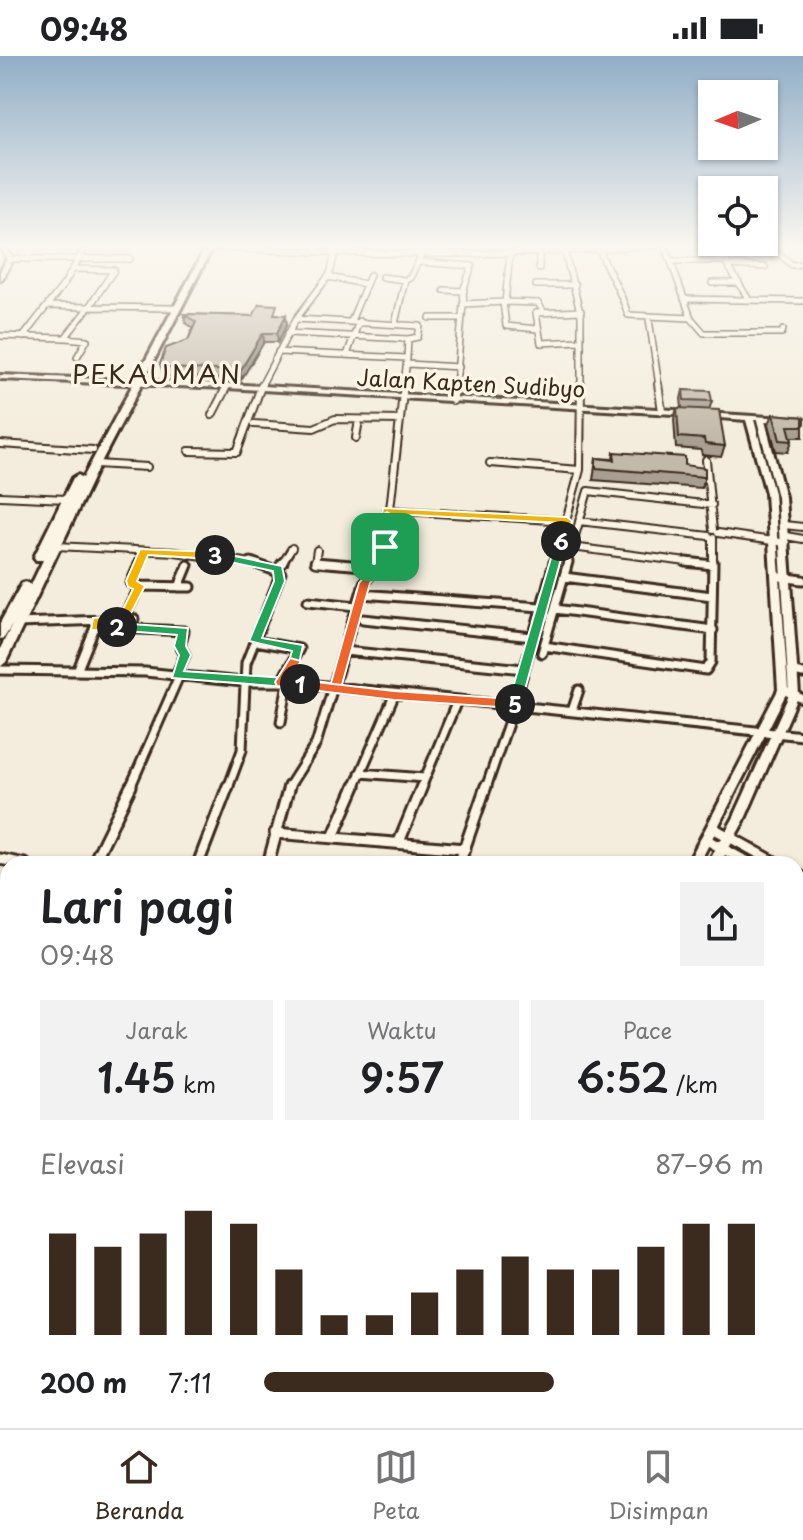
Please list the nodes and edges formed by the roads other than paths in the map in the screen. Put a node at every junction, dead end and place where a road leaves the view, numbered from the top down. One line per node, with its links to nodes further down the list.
1 (45, 309): 26 (street)
2 (87, 309): 27 (street)
3 (173, 309): 36 (highway)
4 (304, 309): 16 (street)
5 (356, 309): 18 (street)
6 (398, 309): 20 (street)
7 (463, 309): 14 (street)
8 (505, 309): 21 (street)
9 (625, 309): 17 (street)
10 (688, 309): 15 (street)
11 (543, 311): 12 (street); 21 (street)
12 (581, 311): 29 (street)
13 (430, 318): 14 (street)
14 (462, 318): 34 (street)
15 (691, 318): 17 (street); 22 (street)
16 (296, 319): 18 (street); 23 (street)
17 (649, 319): 42 (street)
18 (351, 321): 19 (street)
19 (359, 321): 20 (street); 25 (street)
20 (395, 324): 28 (street)
21 (538, 329): 29 (street)
22 (783, 330)
23 (288, 333): 25 (street); 30 (street)
24 (0, 336): 26 (street)
25 (353, 336): 28 (street); 31 (street)
26 (23, 337): 27 (street)
27 (65, 338): 32 (street)
28 (408, 339): 33 (street)
29 (580, 341): 41 (street)
30 (278, 352): 31 (street); 38 (street)
31 (347, 355): 33 (street)
32 (77, 357)
33 (407, 361): 34 (street); 39 (street)
34 (459, 367): 40 (street)
35 (0, 377): 36 (street, Jalan Kapten Sudibyo)
36 (134, 382): 37 (street, Jalan Kapten Sudibyo); 51 (highway); 58 (highway)
37 (227, 386): 38 (street, Jalan Kapten Sudibyo); 43 (street)
38 (260, 388): 39 (street, Jalan Kapten Sudibyo); 53 (street)
39 (402, 397): 40 (street, Jalan Kapten Sudibyo); 46 (street)
40 (453, 401): 41 (street, Jalan Kapten Sudibyo)
41 (582, 407): 42 (street, Jalan Kapten Sudibyo); 60 (street)
42 (662, 411): 44 (street, Jalan Kapten Sudibyo)
43 (212, 415)
44 (755, 418): 47 (street, Jalan Kapten Sudibyo); 55 (street)
45 (359, 420): 46 (street); 48 (street); 49 (street)
46 (400, 420): 64 (street)
47 (803, 421)
48 (254, 424)
49 (356, 438)
50 (0, 444): 51 (street)
51 (93, 450): 62 (highway)
52 (189, 451): 53 (street)
53 (236, 453): 56 (street)
54 (706, 460): 63 (street)
55 (767, 462): 67 (street); 72 (street)
56 (233, 463)
57 (490, 463): 60 (street)
58 (96, 464): 59 (street); 73 (highway)
59 (147, 467)
60 (580, 470): 66 (street)
61 (0, 496): 62 (street)
62 (67, 499): 94 (highway)
63 (712, 505): 65 (street); 69 (street)
64 (387, 510): 66 (street); 80 (street)
65 (580, 519): 69 (street); 74 (street)
66 (567, 521): 92 (street)
67 (784, 525): 68 (street); 71 (street)
68 (803, 527)
69 (713, 534): 72 (street); 79 (street)
70 (803, 539): 71 (street)
71 (786, 540): 72 (street); 83 (street)
72 (772, 541): 83 (street)
73 (56, 546): 77 (street); 94 (highway)
74 (572, 547): 79 (street); 82 (street)
75 (292, 548): 81 (street)
76 (317, 550): 80 (street)
77 (144, 551): 81 (street); 85 (street)
78 (188, 565): 86 (street)
79 (713, 565): 89 (street)
80 (376, 567): 88 (street)
81 (278, 569): 102 (street)
82 (564, 577): 89 (street); 93 (street)
83 (783, 577): 84 (street); 108 (street); 114 (street)
84 (803, 580)
85 (140, 586): 86 (street); 95 (street)
86 (179, 587): 87 (street)
87 (191, 587)
88 (363, 594): 91 (street); 92 (street)
89 (712, 596): 99 (street)
90 (308, 601): 91 (street)
91 (357, 606): 103 (street)
92 (538, 607): 101 (street)
93 (555, 609): 99 (street); 99 (street)
94 (9, 618): 98 (street); 100 (highway); 104 (highway)
95 (123, 619): 96 (street); 98 (street)
96 (134, 619)
97 (363, 619): 101 (street)
98 (96, 624): 105 (street); 109 (street)
99 (713, 630)
100 (0, 635)
101 (533, 637): 106 (street)
102 (255, 641): 110 (street); 111 (street)
103 (344, 651): 106 (street); 112 (street)
104 (0, 662)
105 (78, 669): 107 (street); 109 (street)
106 (524, 669): 117 (street)
107 (0, 670)
108 (799, 673): 114 (street)
109 (178, 675): 110 (street); 132 (street)
110 (243, 682): 111 (street); 133 (street)
111 (285, 682): 112 (street); 119 (street)
112 (336, 688): 115 (street); 126 (street)
113 (579, 690): 118 (street)
114 (793, 695): 120 (street); 121 (street)
115 (394, 696): 116 (street); 123 (street)
116 (457, 701): 117 (street); 124 (street)
117 (514, 706): 118 (street); 131 (street)
118 (572, 711): 120 (street)
119 (281, 722)
120 (760, 733): 121 (street); 125 (street)
121 (776, 736): 122 (street); 130 (street)
122 (803, 736)
123 (360, 773): 124 (street); 127 (street)
124 (425, 778): 129 (street)
125 (713, 828): 128 (street); 130 (street)
126 (275, 833): 127 (street); 134 (street)
127 (333, 837): 129 (street)
128 (707, 840): 130 (street); 136 (street)
129 (399, 842): 131 (street)
130 (726, 843): 137 (street); 138 (street); 139 (street)
131 (465, 849): 135 (street)
132 (97, 856)
133 (201, 856)
134 (270, 856)
135 (462, 856)
136 (698, 856)
137 (718, 856)
138 (741, 856)
139 (758, 856)

